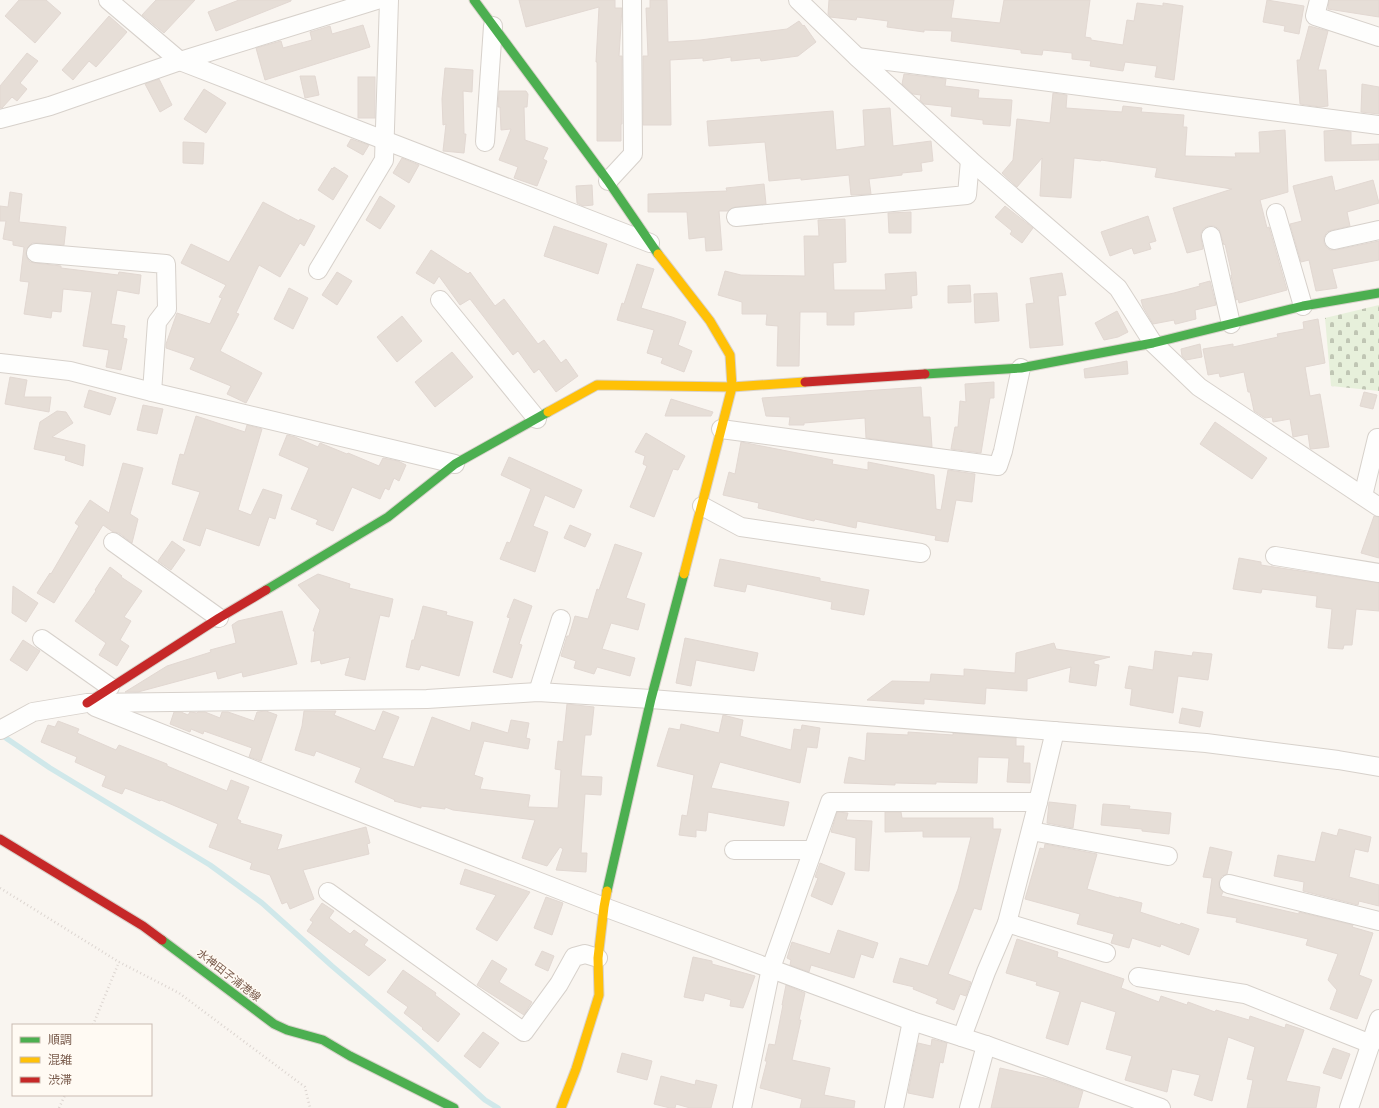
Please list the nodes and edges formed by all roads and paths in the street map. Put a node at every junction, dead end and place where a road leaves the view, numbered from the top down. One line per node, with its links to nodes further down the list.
1 (108, 0): 11 (street)
2 (377, 0): 11 (street)
3 (389, 0): 14 (street)
4 (474, 0): 8 (street)
5 (632, 0): 17 (street)
6 (798, 0): 10 (street)
7 (1319, 0): 9 (street)
8 (494, 26): 15 (street); 17 (street)
9 (1379, 37)
10 (857, 57): 13 (street); 16 (street)
11 (180, 61): 12 (street); 14 (street)
12 (0, 119)
13 (1379, 125)
14 (385, 140): 23 (street); 25 (street)
15 (485, 142)
16 (970, 160): 19 (street); 30 (street)
17 (608, 181): 23 (street)
18 (1276, 213): 28 (street)
19 (736, 217)
20 (1379, 230): 22 (street)
21 (1211, 236): 29 (street)
22 (1334, 240)
23 (650, 243): 33 (street)
24 (36, 253): 34 (street)
25 (318, 270)
26 (1379, 293): 28 (street)
27 (440, 300): 35 (street)
28 (1303, 306): 29 (street)
29 (1231, 324): 30 (street)
30 (1153, 343): 32 (street); 39 (street)
31 (0, 363): 34 (street)
32 (1021, 368): 33 (street); 36 (street)
33 (732, 386): 35 (street); 36 (street)
34 (152, 392): 38 (street)
35 (537, 419): 38 (street)
36 (721, 429): 40 (street)
37 (1379, 438): 39 (street)
38 (455, 464): 46 (street)
39 (1363, 496): 41 (street)
40 (702, 506): 43 (street); 51 (street)
41 (1379, 507)
42 (113, 542): 46 (street)
43 (921, 553)
44 (1275, 556): 45 (street)
45 (1379, 573)
46 (219, 618): 49 (street)
47 (561, 619): 50 (street)
48 (42, 639): 49 (street)
49 (110, 687): 52 (street)
50 (538, 692): 51 (street); 52 (street)
51 (651, 699): 54 (street); 65 (street)
52 (87, 704): 53 (street); 65 (street)
53 (0, 730)
54 (1055, 731): 55 (street); 56 (street)
55 (1379, 767)
56 (1038, 802): 57 (street); 60 (street)
57 (1031, 831): 61 (street); 67 (street)
58 (0, 839): 81 (street, 水神田子浦港線)
59 (734, 850): 60 (street)
60 (813, 850): 71 (street)
61 (1168, 856)
62 (1229, 884): 66 (street)
63 (0, 888): 70 (path)
64 (328, 892): 69 (street)
65 (604, 907): 69 (street); 71 (street)
66 (1379, 921)
67 (1007, 923): 68 (street); 76 (street)
68 (1106, 953)
69 (598, 958): 82 (street)
70 (119, 962): 74 (path); 80 (path)
71 (771, 968): 73 (street); 83 (street)
72 (1138, 977): 75 (street)
73 (912, 1020): 76 (street); 84 (street)
74 (93, 1024)
75 (1376, 1032): 87 (street)
76 (962, 1037): 77 (street)
77 (986, 1045): 85 (street); 86 (street)
78 (64, 1096): 79 (path)
79 (59, 1108)
80 (310, 1108)
81 (454, 1108)
82 (561, 1108)
83 (742, 1108)
84 (894, 1108)
85 (969, 1108)
86 (1161, 1108)
87 (1349, 1108)

